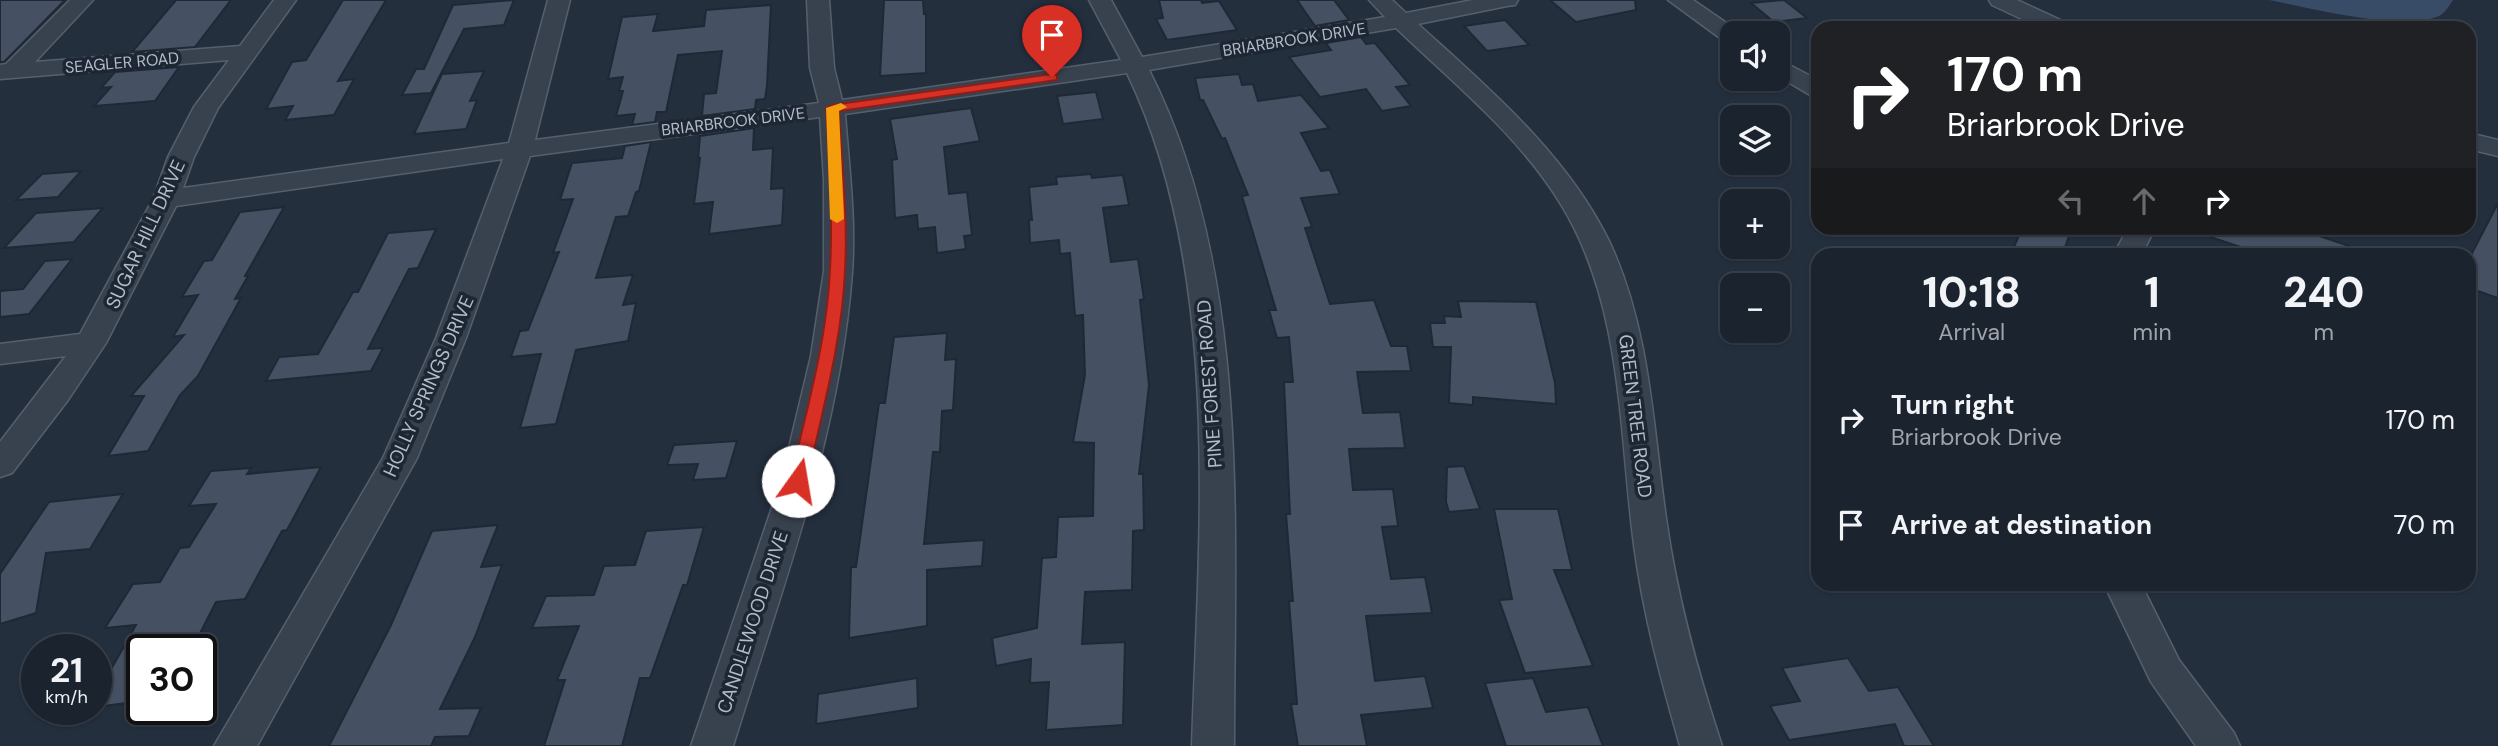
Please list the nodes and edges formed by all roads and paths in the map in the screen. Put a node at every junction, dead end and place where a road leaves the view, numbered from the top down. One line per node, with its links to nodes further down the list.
1 (82, 0): 15 (street)
2 (285, 0): 13 (street, SUGAR HILL DRIVE)
3 (559, 0): 20 (street, HOLLY SPRINGS DRIVE)
4 (818, 0): 18 (street, CANDLEWOOD DRIVE)
5 (1100, 0): 14 (street, PINE FOREST ROAD)
6 (1380, 0): 11 (street, GREEN TREE ROAD)
7 (1507, 0): 11 (street, BRIARBROOK DRIVE)
8 (1679, 0): 12 (street)
9 (2000, 0): 10 (street)
10 (2045, 21)
11 (1402, 22): 14 (street, BRIARBROOK DRIVE); 30 (street, GREEN TREE ROAD)
12 (1720, 28)
13 (245, 52): 15 (street, SEAGLER ROAD); 22 (street, SUGAR HILL DRIVE)
14 (1135, 65): 18 (street, BRIARBROOK DRIVE); 29 (street, PINE FOREST ROAD)
15 (7, 71)
16 (1790, 73): 17 (street)
17 (1811, 86)
18 (832, 108): 20 (street, BRIARBROOK DRIVE); 28 (street, CANDLEWOOD DRIVE)
19 (2476, 143): 21 (street)
20 (520, 148): 22 (street, BRIARBROOK DRIVE); 27 (street, HOLLY SPRINGS DRIVE)
21 (2498, 148)
22 (166, 199): 23 (street, SUGAR HILL DRIVE)
23 (91, 343): 24 (street); 25 (street, SUGAR HILL DRIVE)
24 (0, 354)
25 (0, 465)
26 (2125, 591): 31 (street)
27 (235, 746)
28 (712, 746)
29 (1213, 746)
30 (1701, 746)
31 (2219, 746)

